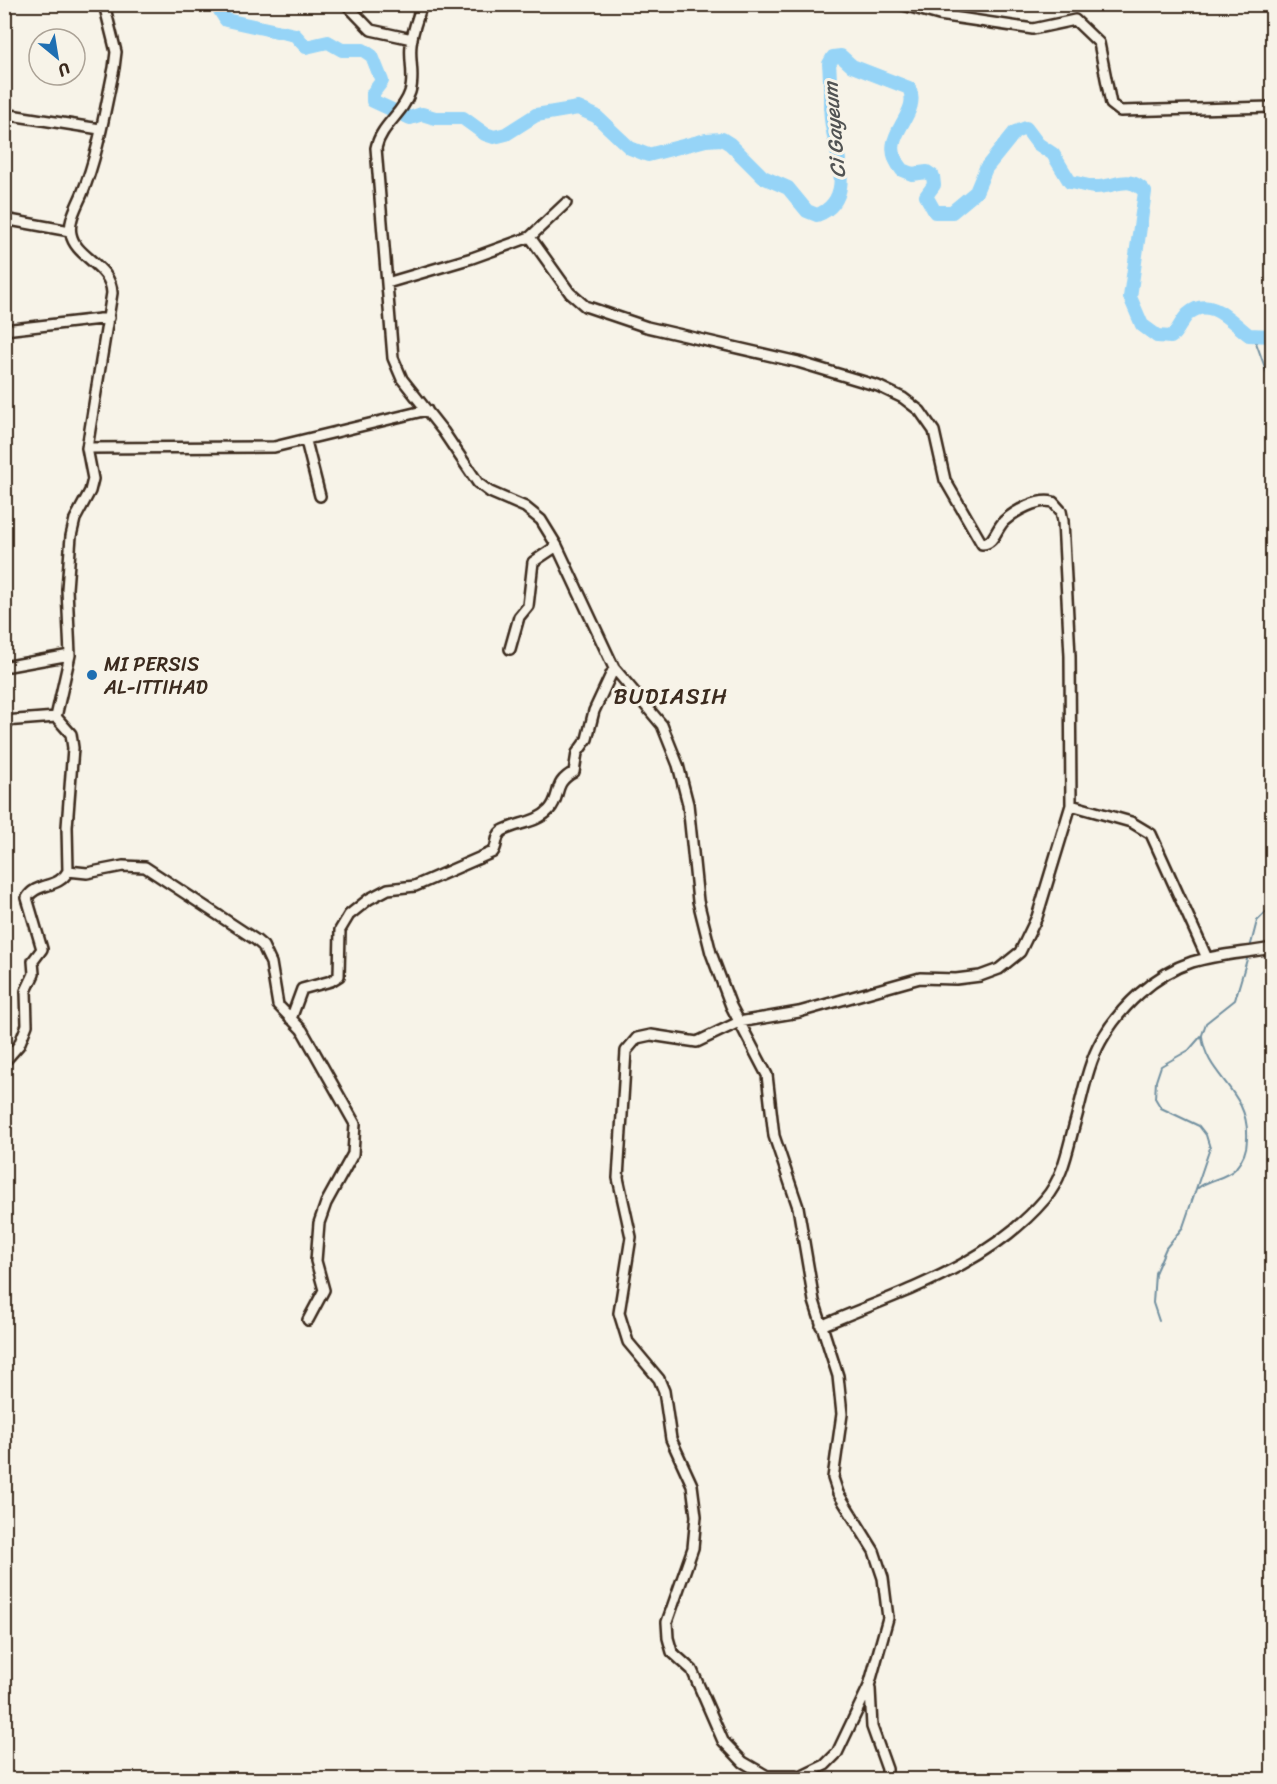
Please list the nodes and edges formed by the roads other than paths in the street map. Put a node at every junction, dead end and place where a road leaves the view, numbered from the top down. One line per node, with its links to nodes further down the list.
1 (104, 4): 10 (street)
2 (346, 4): 7 (street)
3 (422, 4): 7 (street)
4 (780, 4): 5 (street)
5 (797, 4)
6 (900, 4): 8 (street)
7 (412, 39): 15 (street)
8 (1272, 107)
9 (4, 114): 10 (street)
10 (100, 129): 13 (street)
11 (566, 203): 14 (street)
12 (4, 219): 13 (street)
13 (70, 231): 16 (street)
14 (530, 237): 15 (street); 29 (street)
15 (387, 283): 18 (street)
16 (109, 318): 17 (street); 20 (street)
17 (4, 330)
18 (427, 410): 19 (street); 22 (street)
19 (306, 441): 20 (street); 21 (street)
20 (87, 448): 24 (street)
21 (321, 496)
22 (557, 546): 23 (street); 26 (street)
23 (510, 649)
24 (70, 655): 25 (street); 27 (street)
25 (9, 666)
26 (614, 668): 33 (street); 34 (street)
27 (56, 717): 28 (street); 30 (street)
28 (4, 721)
29 (1071, 805): 32 (street); 34 (street)
30 (68, 871): 33 (street); 35 (street)
31 (1272, 948): 32 (street)
32 (1207, 958): 37 (street)
33 (291, 1019): 36 (street)
34 (739, 1022): 37 (street); 39 (street)
35 (4, 1062)
36 (308, 1320)
37 (821, 1326): 38 (street)
38 (870, 1686): 39 (street); 40 (street)
39 (795, 1778)
40 (887, 1779)

